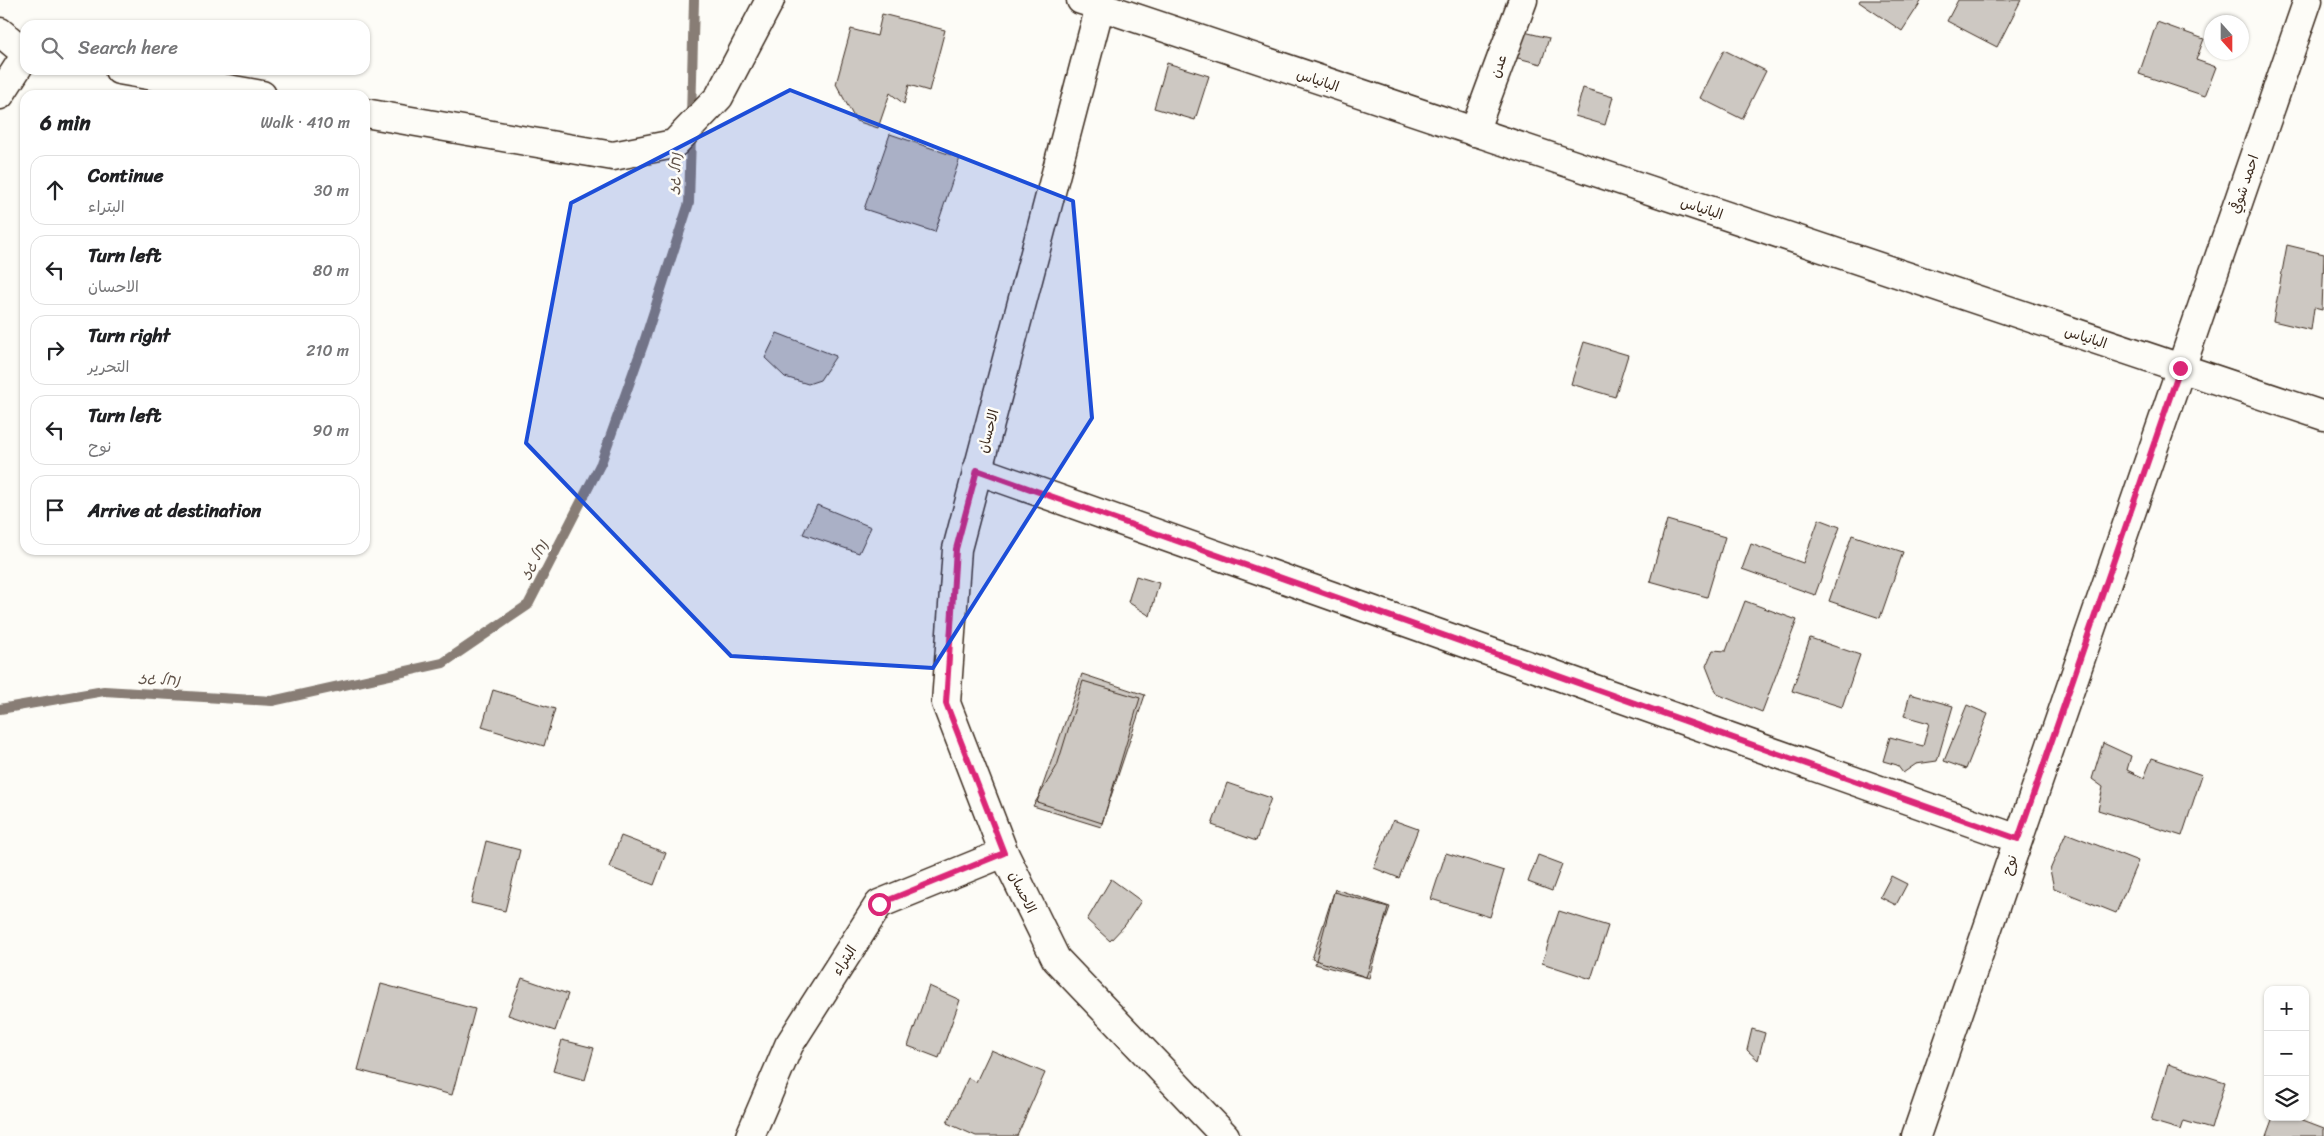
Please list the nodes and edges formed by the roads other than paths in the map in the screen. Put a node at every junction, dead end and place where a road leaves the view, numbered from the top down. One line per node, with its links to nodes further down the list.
1 (770, 0): 11 (street)
2 (1523, 0): 12 (street, عدن)
3 (2308, 0): 13 (street, احمد شوقي)
4 (1090, 3): 12 (street, البانياس); 15 (street, الاحسان)
5 (0, 32): 6 (street)
6 (20, 50)
7 (20, 62): 10 (street)
8 (148, 75): 9 (street)
9 (234, 90)
10 (0, 95)
11 (370, 114)
12 (1474, 132): 13 (street, البانياس)
13 (2180, 368): 14 (street, البانياس); 16 (street, نوح)
14 (2324, 416)
15 (977, 470): 16 (street); 17 (street, الاحسان)
16 (2018, 839): 20 (street, نوح)
17 (1004, 853): 18 (street, البتراء); 19 (street, الاحسان)
18 (750, 1136)
19 (1225, 1136)
20 (1916, 1136)

